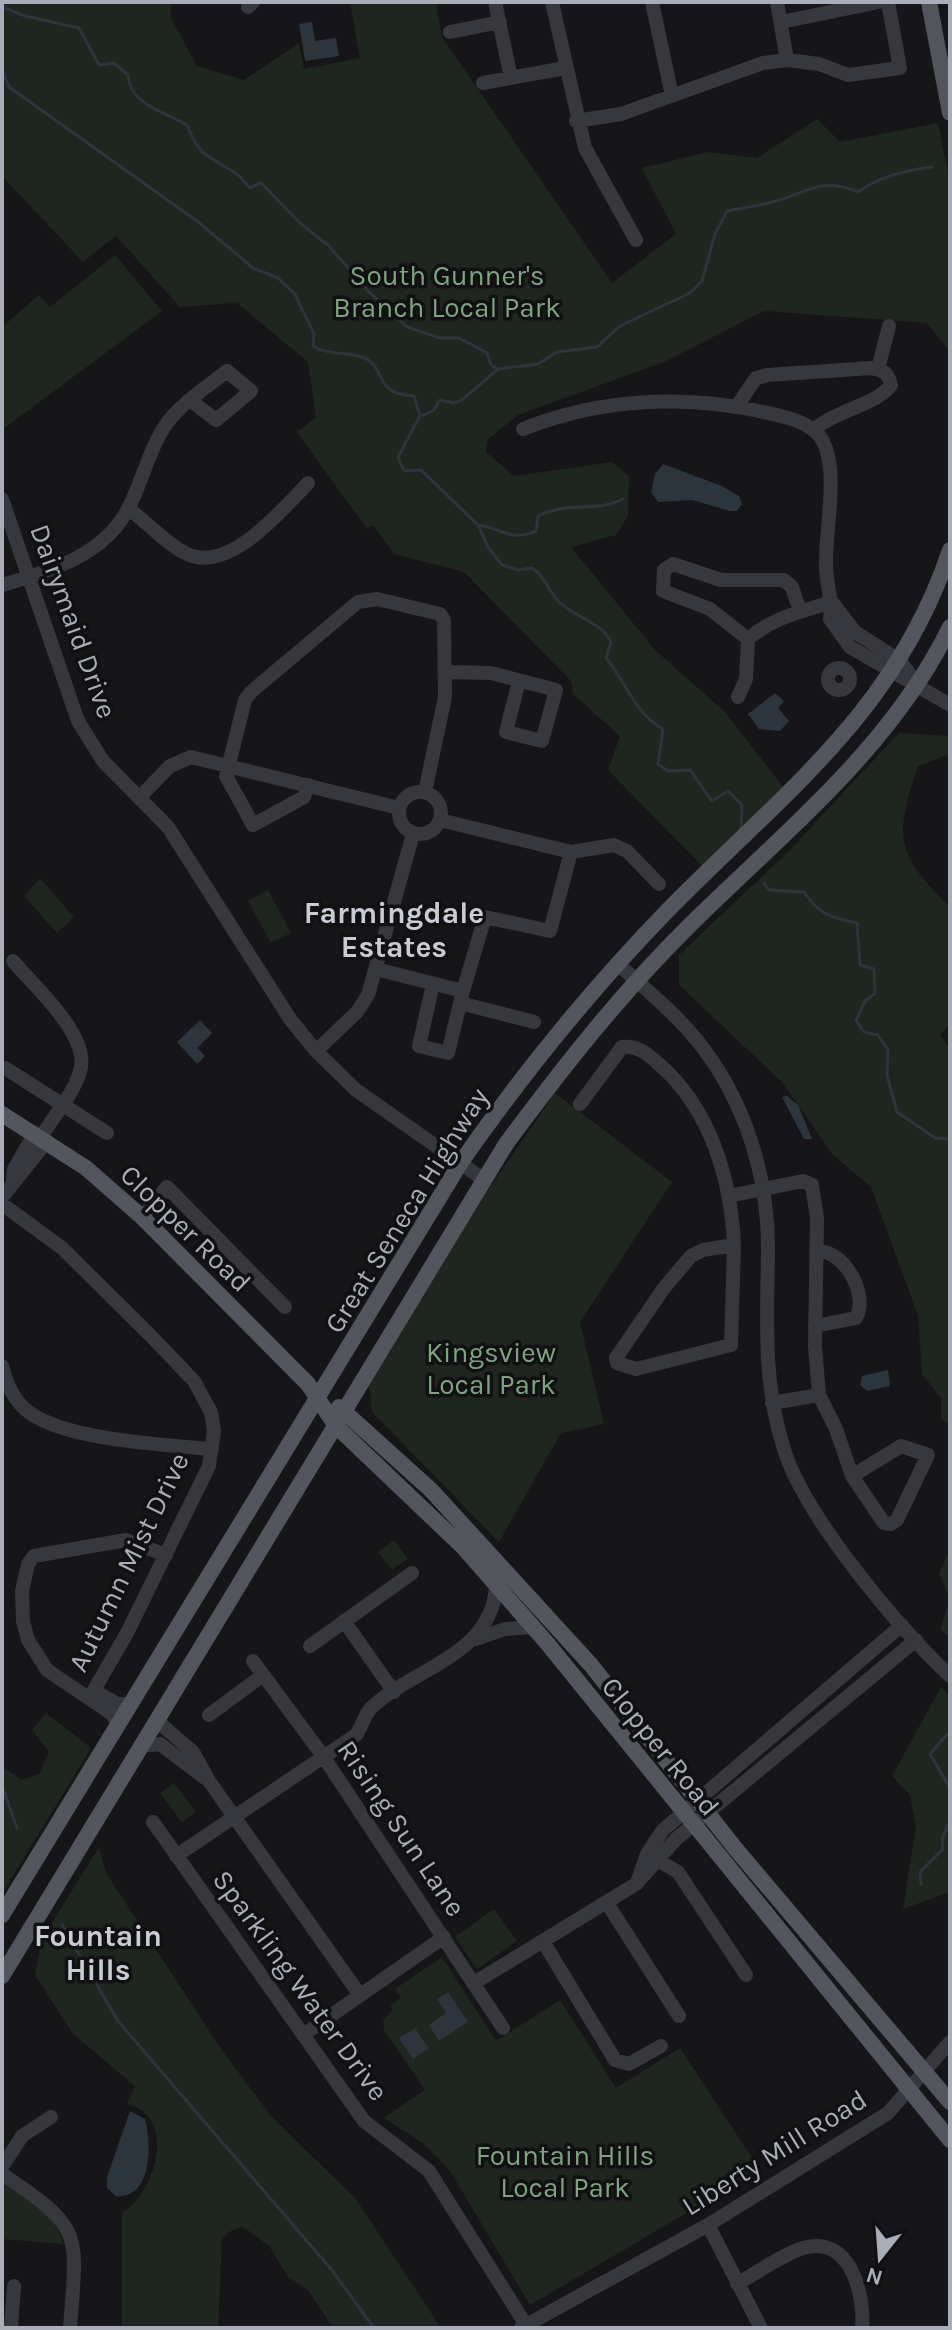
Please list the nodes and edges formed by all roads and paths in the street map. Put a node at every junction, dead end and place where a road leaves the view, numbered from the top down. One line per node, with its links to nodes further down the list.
1 (495, 2): 8 (street)
2 (552, 2): 12 (street)
3 (652, 2): 15 (street)
4 (777, 2): 9 (street)
5 (879, 2): 9 (street)
6 (888, 2): 11 (street)
7 (929, 2): 16 (main road)
8 (500, 22): 10 (street); 13 (street)
9 (781, 22): 11 (street)
10 (450, 32)
11 (787, 60): 15 (street)
12 (565, 68): 13 (street); 17 (street)
13 (511, 78): 14 (street)
14 (483, 83)
15 (672, 96): 17 (street)
16 (950, 113)
17 (576, 121): 18 (street)
18 (636, 240)
19 (889, 326): 20 (street)
20 (878, 369): 22 (street); 24 (street)
21 (190, 400): 27 (street)
22 (737, 406): 23 (street); 24 (street)
23 (523, 429)
24 (814, 430): 31 (street)
25 (308, 483): 27 (street)
26 (2, 499): 29 (street, Dairymaid Drive)
27 (129, 509): 29 (street)
28 (950, 550): 36 (main road, Great Seneca Highway)
29 (28, 577): 30 (street); 46 (street, Dairymaid Drive)
30 (2, 585)
31 (832, 602): 32 (street); 35 (street)
32 (800, 611): 34 (street); 34 (street)
33 (950, 627): 40 (main road, Great Seneca Highway)
34 (748, 639): 41 (street)
35 (864, 650): 36 (street); 37 (street)
36 (896, 667): 40 (street); 53 (main road, Great Seneca Highway)
37 (846, 669)
38 (446, 672): 39 (street); 43 (street); 45 (street)
39 (519, 681): 39 (street)
40 (917, 684): 42 (street); 55 (main road, Great Seneca Highway)
41 (738, 697)
42 (950, 705)
43 (229, 764): 44 (street); 44 (street); 46 (street)
44 (308, 785): 47 (street)
45 (425, 792): 47 (street); 48 (street)
46 (139, 798): 59 (street, Dairymaid Drive)
47 (399, 808): 49 (street)
48 (440, 820): 49 (street); 50 (street)
49 (413, 834): 54 (street)
50 (571, 852): 51 (street); 57 (street)
51 (659, 884)
52 (13, 961): 61 (street)
53 (617, 963): 55 (street); 66 (main road, Great Seneca Highway)
54 (376, 969): 56 (street); 59 (street)
55 (637, 982): 67 (main road, Great Seneca Highway); 68 (street)
56 (433, 984): 57 (street); 57 (street)
57 (462, 997): 58 (street)
58 (534, 1022)
59 (316, 1051): 66 (street, Dairymaid Drive)
60 (5, 1068): 61 (street)
61 (62, 1102): 64 (street); 65 (street)
62 (580, 1104): 69 (street)
63 (2, 1114): 65 (main road, Clopper Road)
64 (107, 1133)
65 (41, 1137): 70 (street); 72 (main road, Clopper Road)
66 (461, 1162): 67 (street, Dairymaid Drive); 79 (main road, Great Seneca Highway)
67 (483, 1179): 81 (main road, Great Seneca Highway)
68 (765, 1188): 69 (street); 74 (street); 80 (street)
69 (729, 1196): 73 (street)
70 (2, 1197)
71 (2, 1204): 83 (street, Autumn Mist Drive)
72 (142, 1217): 75 (street); 79 (main road, Clopper Road)
73 (734, 1245): 73 (street)
74 (816, 1251): 76 (street); 76 (street)
75 (285, 1307)
76 (815, 1326): 78 (street)
77 (2, 1366): 83 (street)
78 (819, 1395): 80 (street); 84 (street)
79 (320, 1397): 81 (main road, Clopper Road); 82 (main road, Clopper Road); 99 (main road, Great Seneca Highway)
80 (772, 1403): 89 (street)
81 (346, 1411): 82 (main road, Great Seneca Highway); 106 (main road, Clopper Road)
82 (336, 1426): 87 (main road, Clopper Road); 101 (main road, Great Seneca Highway)
83 (212, 1449): 85 (street, Autumn Mist Drive)
84 (852, 1476): 84 (street)
85 (166, 1555): 98 (street, Autumn Mist Drive); 98 (street)
86 (412, 1573): 88 (street)
87 (496, 1587): 90 (main road, Clopper Road); 92 (street)
88 (344, 1621): 93 (street); 97 (street)
89 (902, 1625): 91 (street); 106 (street)
90 (533, 1627): 92 (street); 108 (main road, Clopper Road)
91 (916, 1640): 96 (street); 106 (street)
92 (468, 1642): 97 (street)
93 (310, 1646)
94 (253, 1661): 95 (street, Rising Sun Lane)
95 (263, 1675): 100 (street); 104 (street, Rising Sun Lane)
96 (950, 1676)
97 (394, 1692): 104 (street)
98 (90, 1697): 99 (street); 102 (street)
99 (130, 1704): 102 (main road, Great Seneca Highway)
100 (209, 1715)
101 (156, 1720): 103 (main road, Great Seneca Highway); 105 (street)
102 (115, 1730): 113 (main road, Great Seneca Highway)
103 (141, 1746): 105 (street); 117 (main road, Great Seneca Highway)
104 (323, 1756): 107 (street); 114 (street, Rising Sun Lane)
105 (209, 1781): 107 (street)
106 (704, 1806): 108 (street); 125 (main road, Clopper Road)
107 (234, 1816): 110 (street); 119 (street)
108 (688, 1819): 111 (street); 126 (main road, Clopper Road)
109 (153, 1822): 110 (street, Sparkling Water Drive)
110 (176, 1856): 122 (street, Sparkling Water Drive)
111 (653, 1857): 112 (street); 116 (street)
112 (607, 1903): 115 (street); 120 (street)
113 (2, 1915)
114 (444, 1937): 118 (street, Rising Sun Lane); 119 (street)
115 (544, 1943): 118 (street); 124 (street)
116 (746, 1975)
117 (2, 1976)
118 (474, 1983): 121 (street, Rising Sun Lane)
119 (360, 1995): 122 (street)
120 (679, 2016)
121 (503, 2028)
122 (303, 2035): 135 (street, Sparkling Water Drive)
123 (950, 2042): 125 (street, Liberty Mill Road)
124 (661, 2046)
125 (925, 2071): 126 (street, Liberty Mill Road); 127 (main road, Clopper Road)
126 (908, 2092): 129 (main road, Clopper Road); 132 (street, Liberty Mill Road)
127 (950, 2102)
128 (51, 2117): 130 (street)
129 (950, 2140)
130 (2, 2167)
131 (2, 2174): 137 (street)
132 (708, 2225): 133 (street); 135 (street, Liberty Mill Road)
133 (737, 2284): 138 (street); 139 (street)
134 (14, 2286): 136 (street)
135 (524, 2327)
136 (11, 2328)
137 (70, 2328)
138 (761, 2328)
139 (862, 2328)

